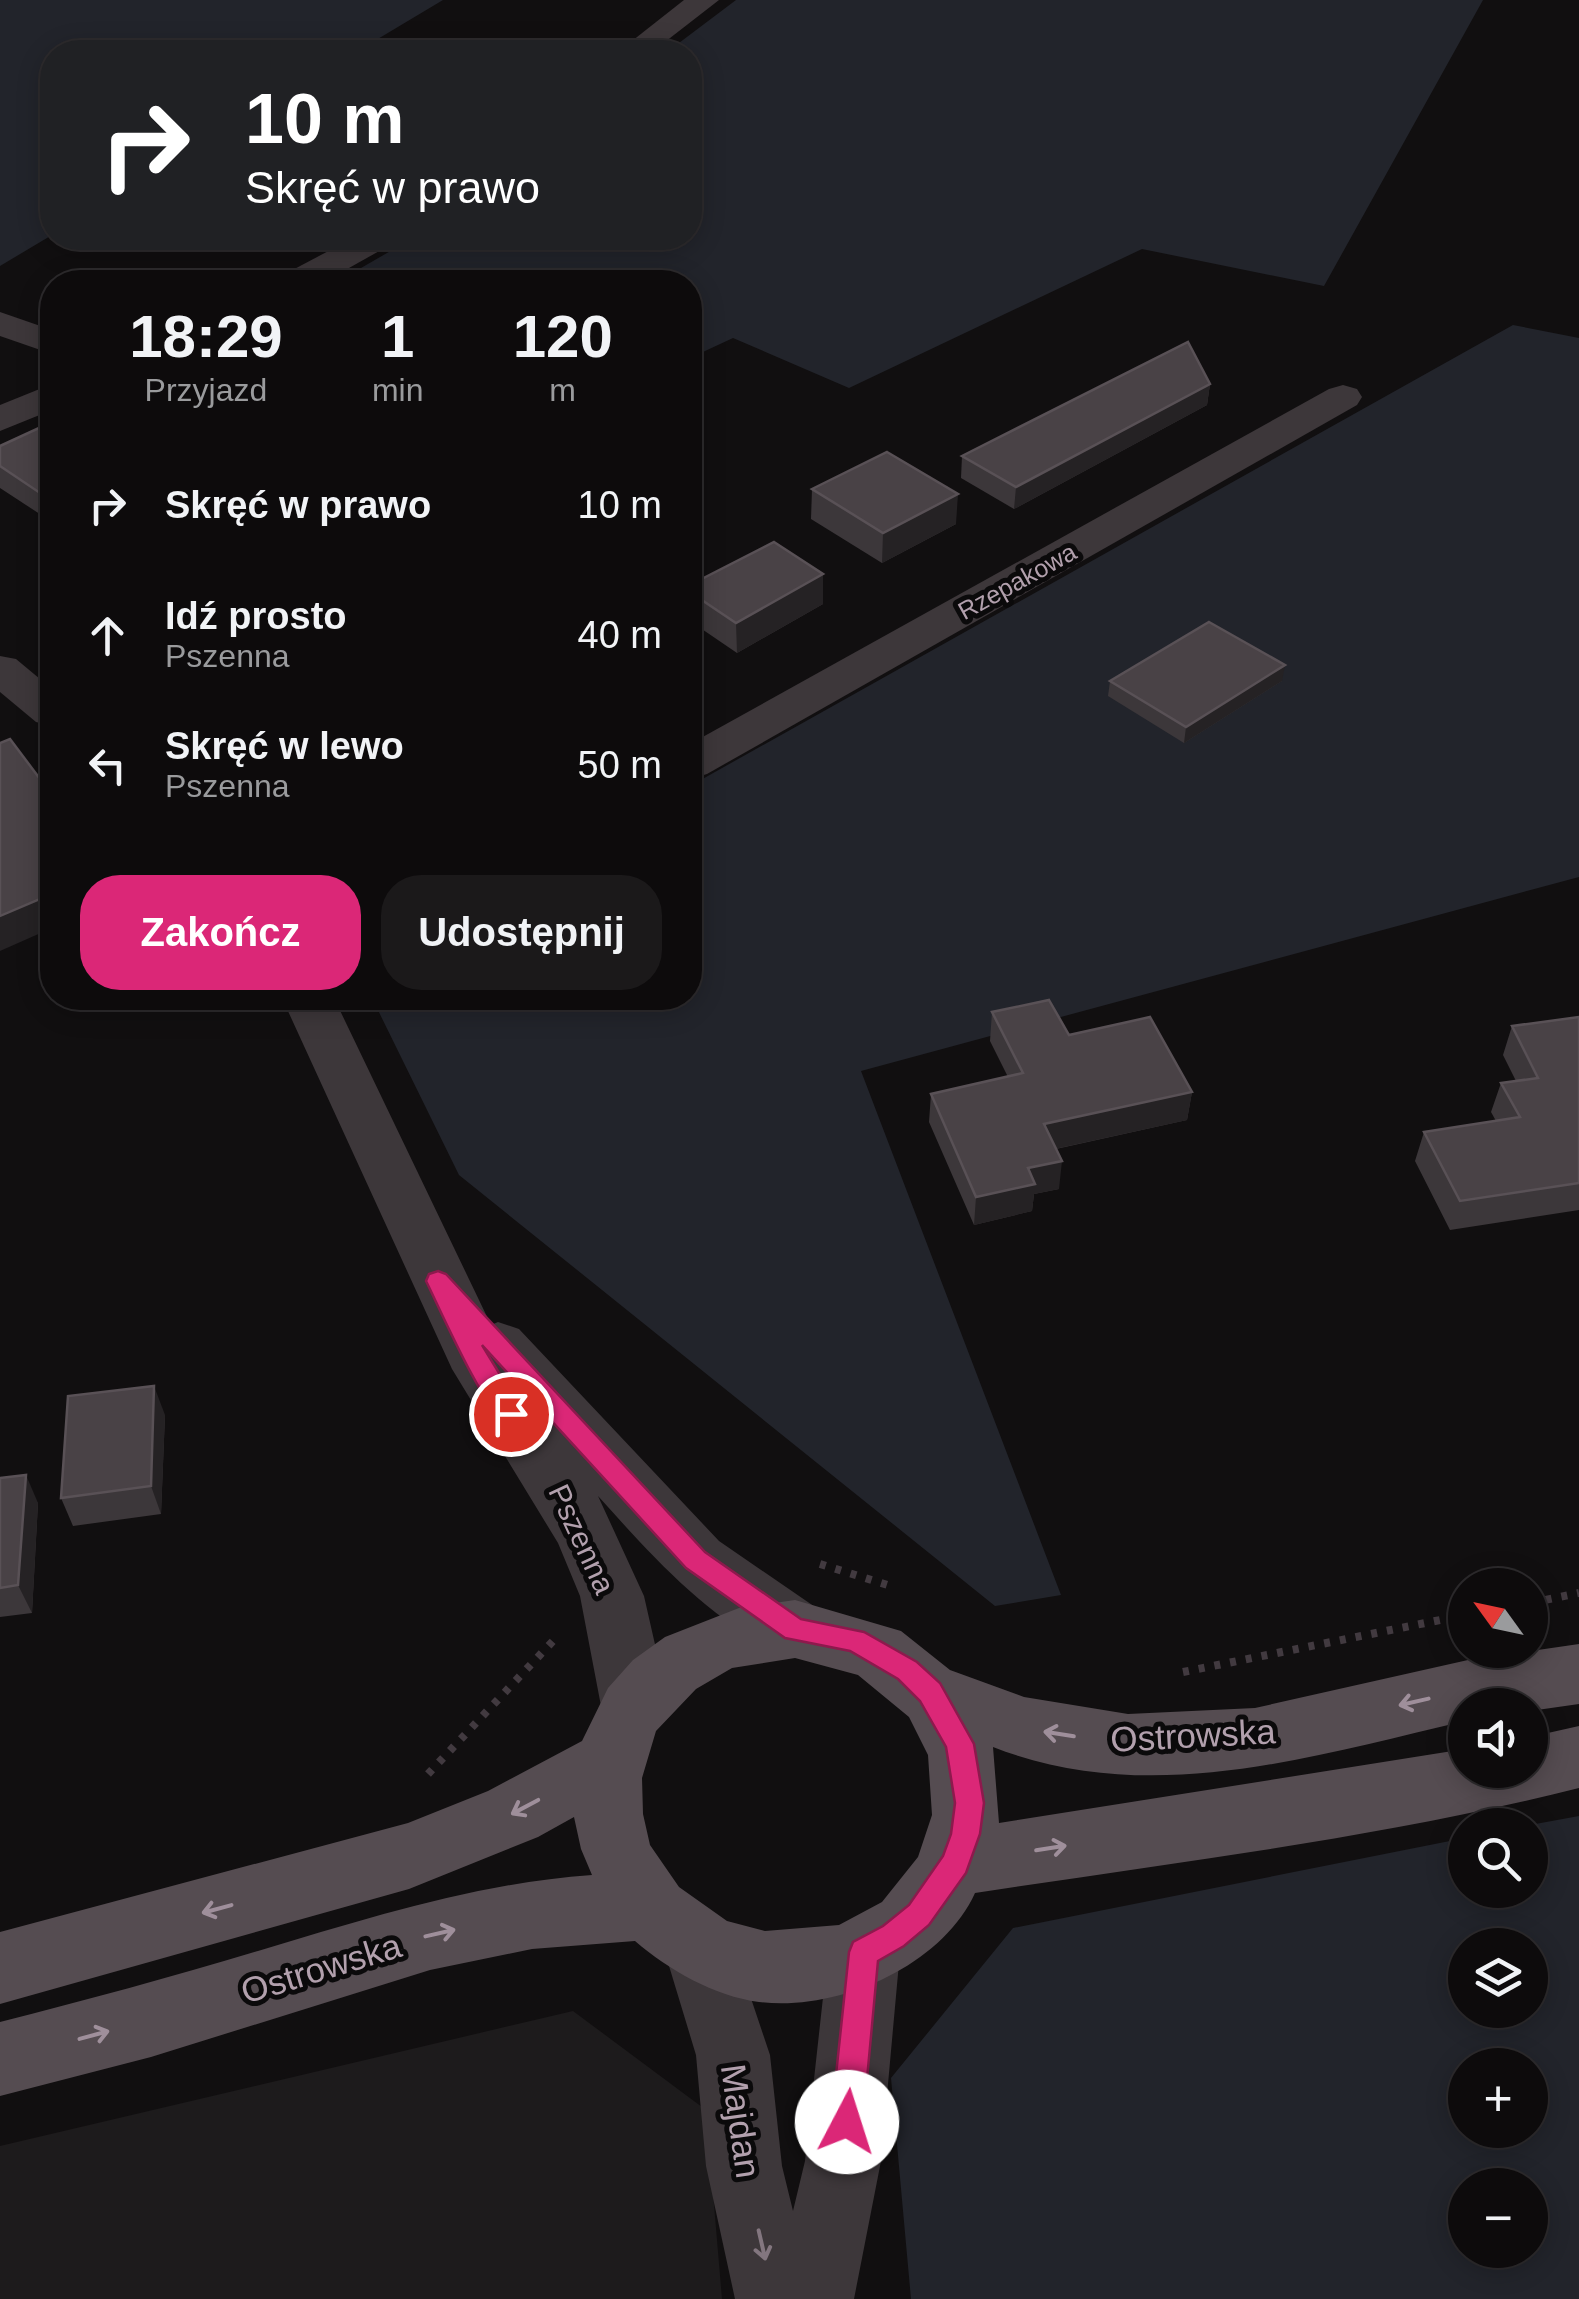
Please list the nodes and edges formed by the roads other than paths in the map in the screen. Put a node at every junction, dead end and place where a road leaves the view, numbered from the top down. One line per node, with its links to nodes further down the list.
1 (704, 0): 2 (street)
2 (649, 40)
3 (356, 250): 4 (street)
4 (320, 270)
5 (0, 324): 6 (street)
6 (40, 338)
7 (1343, 397): 12 (street, Rzepakowa)
8 (40, 401): 9 (street)
9 (0, 419)
10 (0, 669): 11 (street)
11 (40, 702)
12 (702, 757)
13 (314, 1010): 14 (street, Pszenna)
14 (438, 1281): 15 (street, Pszenna); 18 (street, Pszenna)
15 (795, 1630): 17 (main road); 18 (main road)
16 (1579, 1674): 17 (main road, Ostrowska, one-way to 17)
17 (930, 1692): 22 (main road)
18 (623, 1733): 23 (main road); 25 (main road, one-way to 25)
19 (1579, 1758): 20 (main road)
20 (1548, 1765)
21 (1448, 1784): 22 (main road, one-way to 21)
22 (955, 1863): 24 (main road)
23 (673, 1926): 24 (main road); 26 (main road, Ostrowska, one-way to 23); 27 (street, Majdan, one-way to 27)
24 (864, 1952): 28 (street)
25 (0, 1968)
26 (0, 2060)
27 (775, 2299)
28 (814, 2299)

